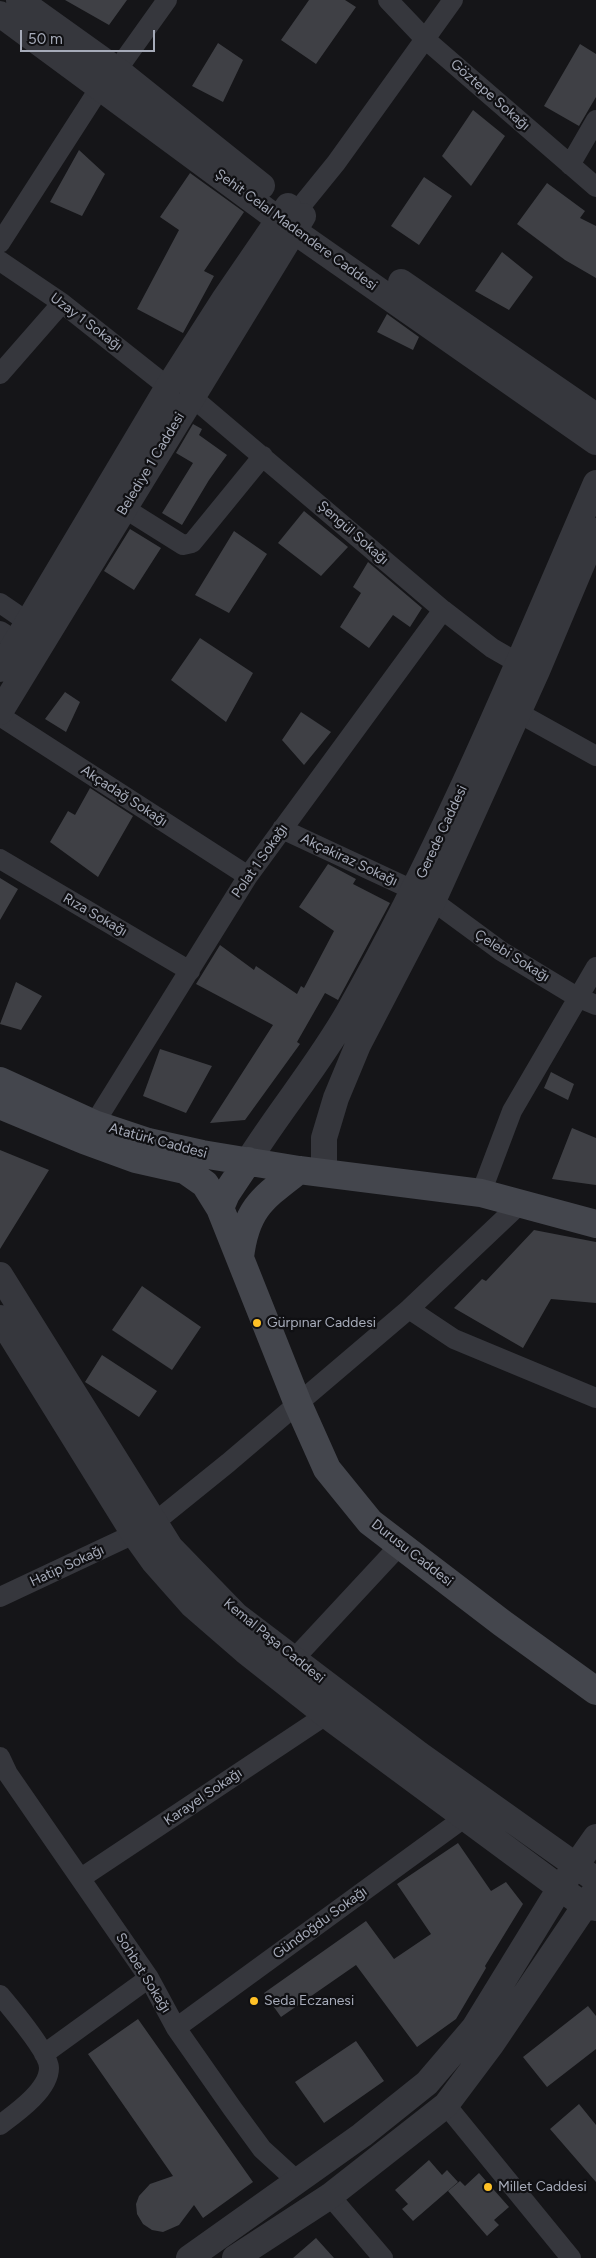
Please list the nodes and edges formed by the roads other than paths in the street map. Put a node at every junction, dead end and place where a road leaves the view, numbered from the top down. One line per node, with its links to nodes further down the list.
1 (19, 0): 7 (street, Şehit Celal Madendere Caddesi)
2 (167, 0): 7 (street)
3 (388, 0): 6 (street, Göztepe Sokağı)
4 (453, 0): 6 (street)
5 (0, 14): 7 (street, Şehit Celal Madendere Caddesi)
6 (425, 38): 9 (street, Göztepe Sokağı); 11 (street)
7 (109, 78): 11 (street, Şehit Celal Madendere Caddesi); 12 (street)
8 (596, 120): 9 (street)
9 (570, 165): 10 (street, Göztepe Sokağı)
10 (596, 187)
11 (292, 217): 16 (street, Belediye 1 Caddesi); 17 (street, Belediye 1 Caddesi); 18 (street, Şehit Celal Madendere Caddesi); 19 (street, Şehit Celal Madendere Caddesi)
12 (0, 243)
13 (0, 261): 14 (street, Uzay 1 Sokağı)
14 (62, 303): 15 (street); 16 (street, Uzay 1 Sokağı)
15 (0, 374)
16 (168, 387): 26 (street, Belediye 1 Caddesi)
17 (192, 397): 20 (street, Şengül Sokağı); 22 (street, Belediye 1 Caddesi)
18 (596, 416)
19 (596, 442)
20 (263, 456): 22 (street); 25 (street, Şengül Sokağı)
21 (596, 483): 27 (street, Gerede Caddesi)
22 (124, 508): 26 (street, Belediye 1 Caddesi)
23 (596, 532): 27 (street, Gerede Caddesi)
24 (0, 603): 26 (street)
25 (443, 610): 27 (street, Şengül Sokağı); 32 (street, Polat 1 Sokağı)
26 (25, 636): 28 (street, Belediye 1 Caddesi); 30 (street, Belediye 1 Caddesi)
27 (527, 667): 29 (street, Gerede Caddesi); 35 (street, Gerede Caddesi)
28 (0, 669)
29 (517, 712): 31 (street); 35 (street, Gerede Caddesi)
30 (0, 714): 34 (street, Akçadağ Sokağı)
31 (596, 756)
32 (282, 828): 34 (street, Polat 1 Sokağı); 35 (street, Akçakiraz Sokağı)
33 (0, 859): 37 (street, Rıza Sokağı)
34 (248, 876): 37 (street, Polat 1 Sokağı)
35 (424, 896): 38 (street, Çelebi Sokağı); 43 (street, Gerede Caddesi); 44 (street, Gerede Caddesi)
36 (596, 967): 38 (street)
37 (190, 971): 42 (street, Polat 1 Sokağı)
38 (577, 997): 39 (street, Çelebi Sokağı); 45 (street)
39 (596, 1005)
40 (0, 1081): 42 (main road, Atatürk Caddesi)
41 (0, 1105): 47 (main road, Atatürk Caddesi)
42 (94, 1124): 43 (main road, Atatürk Caddesi)
43 (248, 1161): 44 (main road, Atatürk Caddesi); 47 (main road)
44 (312, 1172): 45 (main road); 49 (main road)
45 (481, 1193): 46 (main road)
46 (520, 1204): 48 (main road); 51 (street, Hatip Sokağı)
47 (220, 1208): 49 (main road, Atatürk Caddesi)
48 (596, 1224)
49 (240, 1256): 54 (main road, Durusu Caddesi)
50 (0, 1275): 55 (street, Kemal Paşa Caddesi)
51 (409, 1309): 53 (street); 54 (street, Hatip Sokağı)
52 (0, 1318): 55 (street, Kemal Paşa Caddesi)
53 (596, 1398)
54 (298, 1404): 55 (street, Hatip Sokağı); 56 (main road, Durusu Caddesi)
55 (145, 1528): 57 (street, Hatip Sokağı); 58 (street, Kemal Paşa Caddesi); 60 (street, Kemal Paşa Caddesi)
56 (400, 1545): 58 (street); 59 (main road, Durusu Caddesi)
57 (0, 1597)
58 (294, 1659): 64 (street, Kemal Paşa Caddesi)
59 (596, 1690)
60 (326, 1715): 62 (street, Kemal Paşa Caddesi); 65 (street, Karayel Sokağı)
61 (3, 1770): 65 (street, Sohbet Sokağı)
62 (464, 1818): 66 (street, Kemal Paşa Caddesi); 70 (street, Gündoğdu Sokağı)
63 (596, 1837): 64 (street)
64 (586, 1873): 66 (street)
65 (81, 1878): 68 (street, Sohbet Sokağı)
66 (560, 1888): 67 (street, Kemal Paşa Caddesi); 72 (street)
67 (592, 1901): 73 (street)
68 (149, 1978): 70 (street, Sohbet Sokağı); 71 (street)
69 (0, 1995): 71 (street)
70 (176, 2028): 75 (street, Sohbet Sokağı)
71 (44, 2054): 74 (street)
72 (427, 2083): 73 (street); 75 (street)
73 (446, 2105): 76 (street); 80 (street)
74 (0, 2125)
75 (297, 2181): 77 (street)
76 (330, 2196): 78 (street); 79 (street)
77 (189, 2258)
78 (235, 2258)
79 (383, 2258)
80 (571, 2258)

